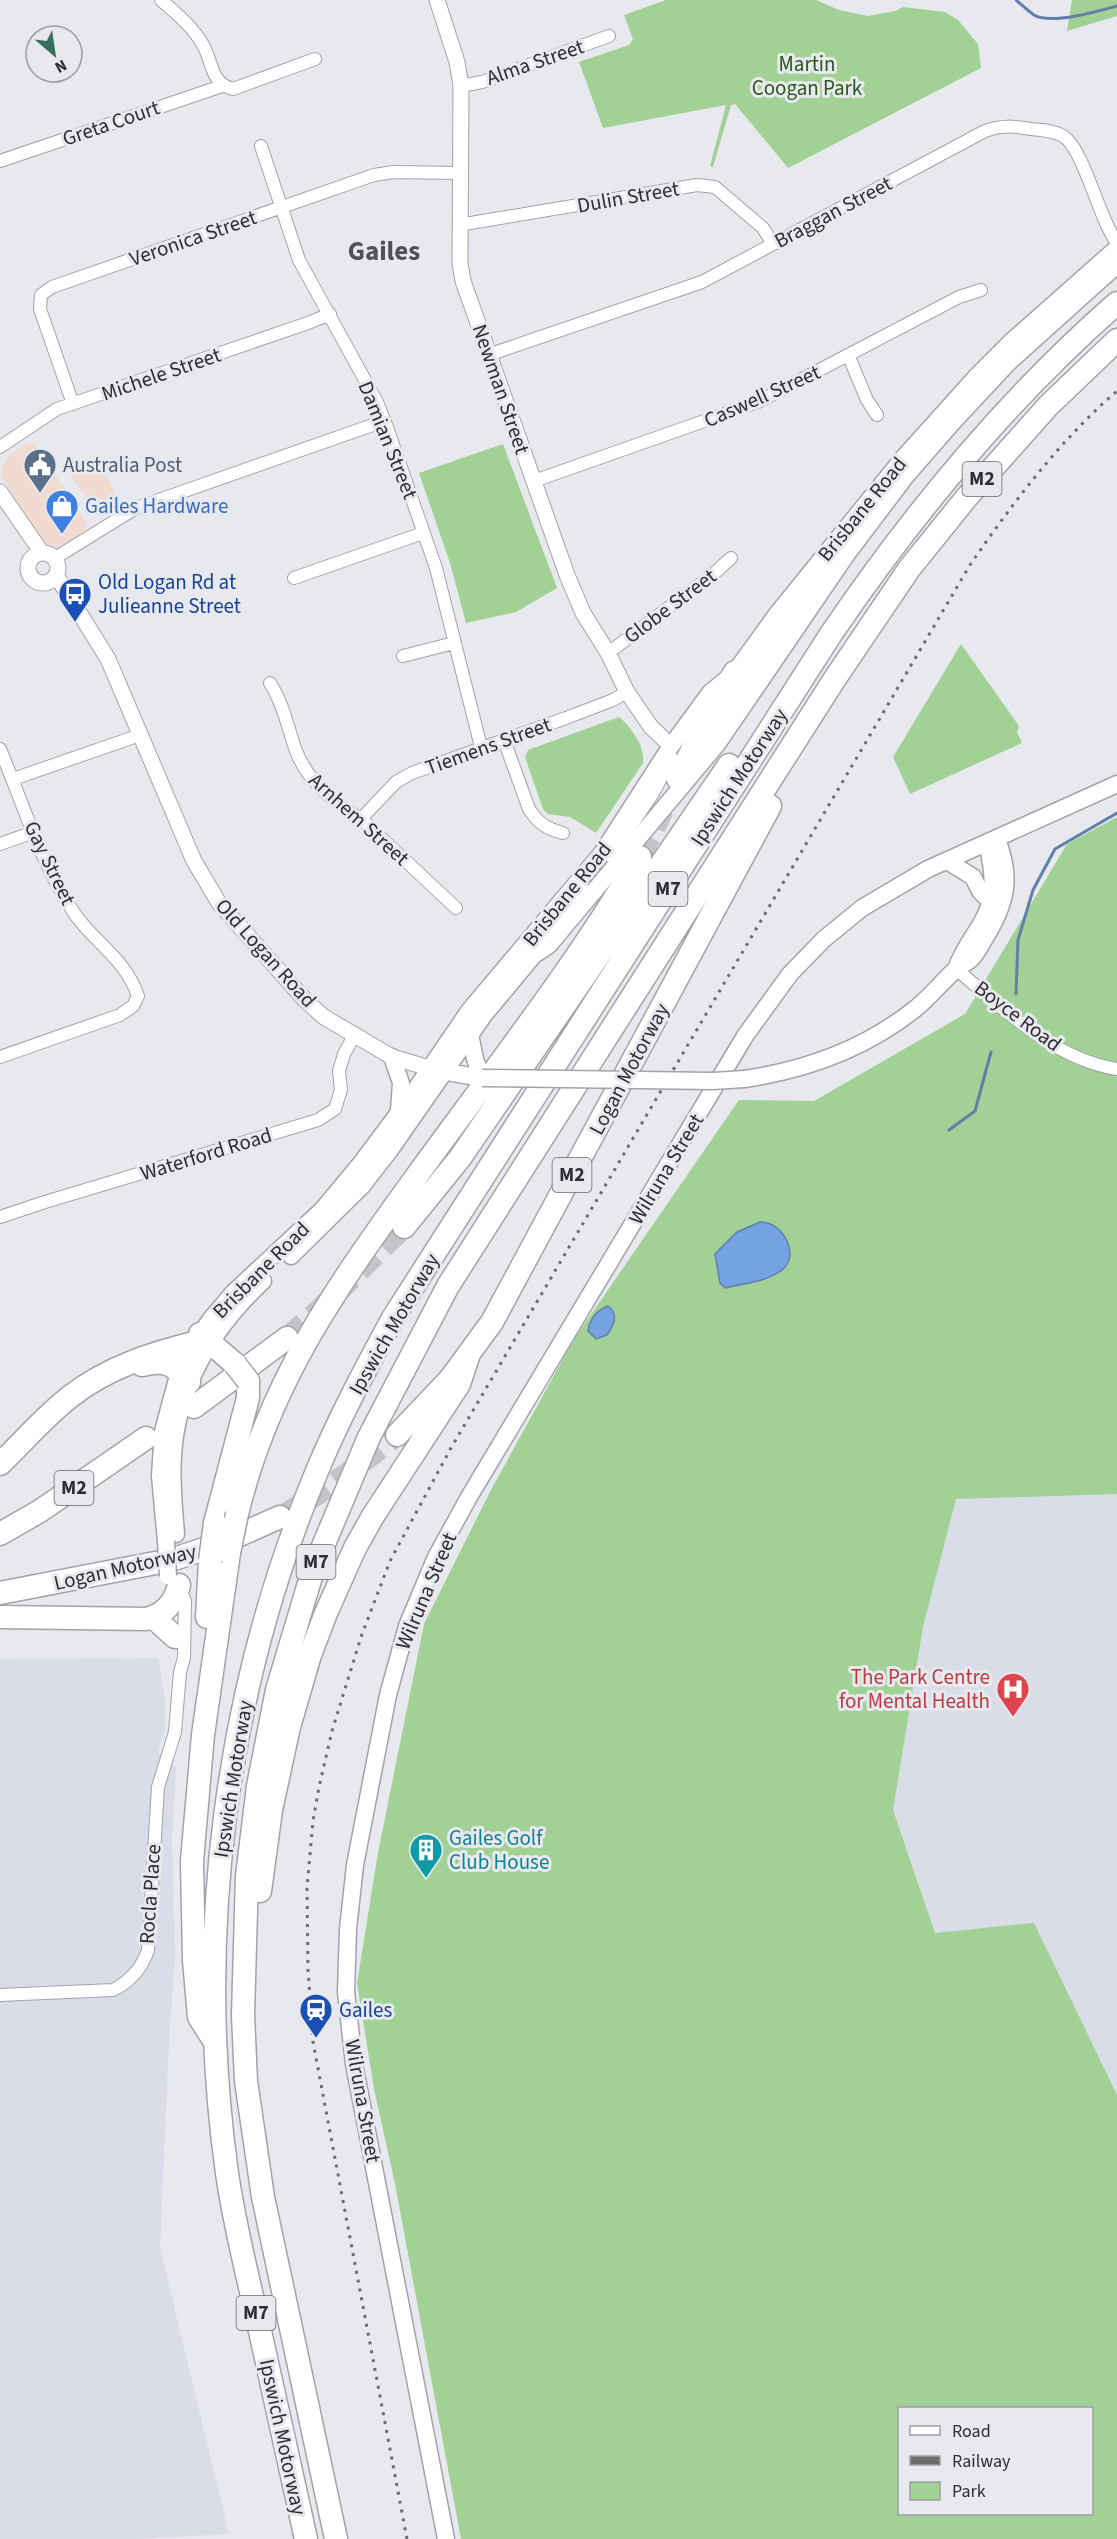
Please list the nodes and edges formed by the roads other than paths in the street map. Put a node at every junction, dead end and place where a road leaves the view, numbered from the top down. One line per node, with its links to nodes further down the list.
1 (161, 0): 5 (street)
2 (437, 0): 6 (street, Newman Street)
3 (609, 36): 6 (street, Alma Street)
4 (315, 59): 5 (street, Greta Court)
5 (222, 86): 8 (street, Greta Court)
6 (460, 86): 9 (street, Newman Street)
7 (261, 146): 10 (street, Damian Street)
8 (0, 161)
9 (460, 173): 10 (street, Veronica Street); 11 (street, Newman Street)
10 (282, 208): 17 (street, Damian Street); 21 (street, Veronica Street)
11 (459, 225): 12 (street, Dulin Street); 19 (street, Newman Street)
12 (773, 244): 13 (street, Braggan Street); 19 (street, Braggan Street)
13 (1117, 246): 36 (main road, Brisbane Road)
14 (1117, 265): 28 (main road, Brisbane Road)
15 (981, 290): 20 (street, Caswell Street)
16 (1117, 303): 39 (highway, Ipswich Motorway / M2)
17 (330, 314): 21 (street, Michele Street); 23 (street, Damian Street)
18 (1117, 340): 46 (highway, Ipswich Motorway / M2)
19 (488, 355): 25 (street, Newman Street)
20 (849, 357): 22 (street); 25 (street, Caswell Street)
21 (72, 404): 24 (street, Michele Street)
22 (877, 415)
23 (384, 421): 27 (street, Damian Street); 29 (street)
24 (0, 447)
25 (534, 481): 34 (street, Newman Street)
26 (0, 492): 29 (street)
27 (423, 533): 32 (street); 33 (street, Damian Street)
28 (846, 554): 42 (street); 59 (main road, Brisbane Road)
29 (42, 557): 31 (street); 31 (street)
30 (731, 558): 34 (street, Globe Street)
31 (51, 579): 40 (street, Old Logan Road)
32 (294, 579)
33 (454, 643): 35 (street); 44 (street, Damian Street)
34 (608, 653): 38 (street, Newman Street)
35 (403, 656)
36 (735, 672): 42 (highway); 43 (main road, Brisbane Road)
37 (270, 682): 50 (street, Arnhem Street)
38 (627, 692): 41 (street, Tiemens Street); 43 (street, Newman Street)
39 (778, 717): 70 (highway, M2); 90 (highway, Ipswich Motorway / M7)
40 (140, 735): 47 (street); 62 (street, Old Logan Road)
41 (504, 740): 44 (street, Tiemens Street); 52 (street)
42 (694, 743): 43 (street); 48 (highway)
43 (671, 746): 59 (street); 66 (main road, Brisbane Road)
44 (481, 747): 50 (street, Tiemens Street)
45 (0, 749): 47 (street, Gay Street)
46 (772, 778): 73 (highway, Logan Motorway / M2); 91 (highway, Ipswich Motorway / M7)
47 (13, 779): 51 (street, Gay Street)
48 (678, 779)
49 (1117, 784): 53 (main road, Wilruna Street)
50 (361, 819): 58 (street, Arnhem Street)
51 (34, 832): 54 (street); 63 (street, Gay Street)
52 (563, 833)
53 (992, 841): 56 (main road, Wilruna Street); 57 (main road, Old Logan Road); 60 (main road, Old Logan Road)
54 (0, 844)
55 (640, 857): 82 (highway, bridge)
56 (947, 861): 57 (main road); 94 (main road, Wilruna Street)
57 (991, 902): 60 (main road, Old Logan Road)
58 (456, 908)
59 (534, 955): 61 (main road, Brisbane Road)
60 (956, 969): 65 (street, Boyce Road); 67 (main road, Old Logan Road, bridge)
61 (470, 1034): 66 (main road, Brisbane Road); 67 (main road)
62 (354, 1036): 64 (street, Old Logan Road); 69 (street, Waterford Road)
63 (0, 1057)
64 (392, 1057): 66 (street, Old Logan Road); 68 (main road)
65 (1117, 1069)
66 (437, 1070): 67 (main road, Old Logan Road); 68 (main road, Brisbane Road); 72 (main road, Brisbane Road)
67 (479, 1076)
68 (399, 1111): 72 (main road, Brisbane Road)
69 (0, 1217)
70 (404, 1227)
71 (287, 1338): 76 (highway)
72 (201, 1340): 74 (highway); 75 (main road, Brisbane Road); 82 (highway, bridge)
73 (468, 1357): 77 (highway, Logan Motorway / M2); 91 (highway)
74 (128, 1364): 75 (highway); 79 (highway)
75 (184, 1377): 83 (main road, Brisbane Road)
76 (194, 1407)
77 (397, 1435)
78 (146, 1438): 81 (highway, M2)
79 (0, 1464)
80 (280, 1517): 84 (highway, Logan Motorway)
81 (0, 1534)
82 (220, 1557): 90 (highway)
83 (174, 1584): 86 (highway); 87 (street, Rocla Place); 88 (street, Rocla Place)
84 (0, 1593)
85 (0, 1617): 86 (highway)
86 (153, 1617): 87 (highway)
87 (175, 1637): 88 (street, Rocla Place)
88 (180, 1672): 89 (street, Rocla Place)
89 (0, 1995)
90 (216, 2043): 92 (highway, Ipswich Motorway / M7)
91 (246, 2081): 93 (highway, Ipswich Motorway / M7)
92 (306, 2539)
93 (336, 2539)
94 (446, 2539)

